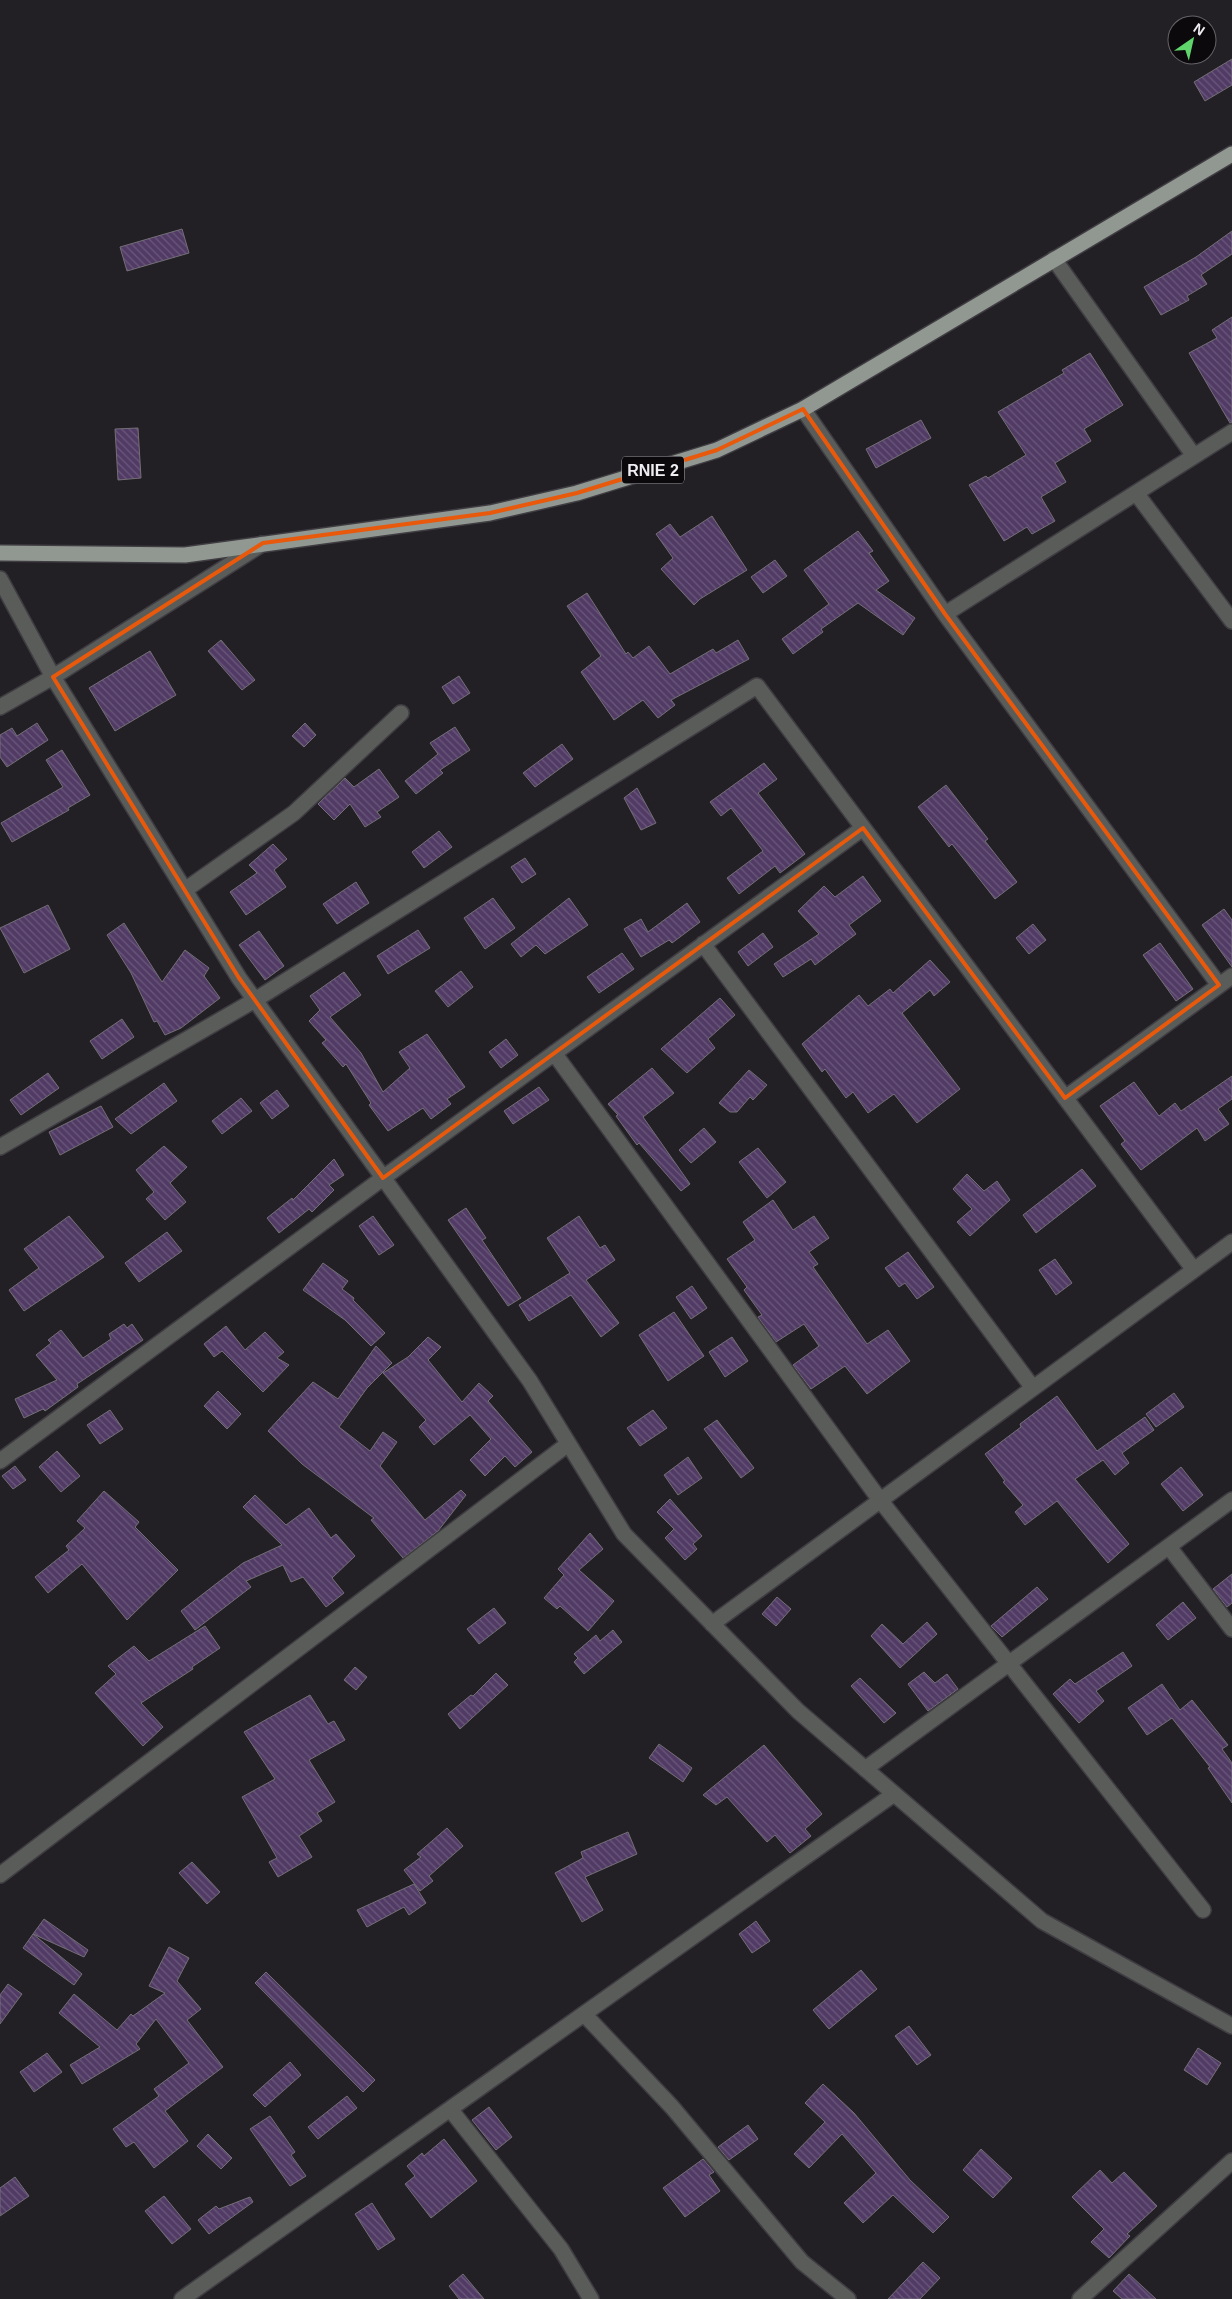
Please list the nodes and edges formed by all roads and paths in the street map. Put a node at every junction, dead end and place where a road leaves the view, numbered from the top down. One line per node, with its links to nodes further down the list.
1 (1232, 154): 2 (main road, RNIE 2)
2 (1054, 259): 3 (main road, RNIE 2); 5 (street)
3 (803, 409): 7 (main road, RNIE 2); 10 (street)
4 (1232, 432): 5 (street)
5 (1194, 456): 6 (street)
6 (1136, 493): 10 (street); 11 (street)
7 (263, 544): 8 (main road, RNIE 2); 12 (street)
8 (0, 553)
9 (0, 578): 12 (street)
10 (945, 614): 19 (street)
11 (1232, 621)
12 (53, 677): 13 (street); 16 (street)
13 (0, 707)
14 (401, 713): 16 (street)
15 (863, 828): 17 (street); 20 (street); 22 (street)
16 (185, 890): 20 (street)
17 (703, 944): 21 (street); 27 (street)
18 (1232, 976): 19 (street)
19 (1220, 985): 22 (street)
20 (255, 1000): 23 (street); 24 (street)
21 (554, 1053): 24 (street); 30 (street)
22 (1065, 1098): 26 (street)
23 (0, 1147)
24 (383, 1178): 28 (street); 29 (street)
25 (1232, 1242): 26 (street)
26 (1194, 1270): 27 (street)
27 (1034, 1388): 30 (street)
28 (568, 1444): 33 (street); 38 (street)
29 (0, 1461)
30 (880, 1500): 33 (street); 35 (street)
31 (1232, 1500): 32 (street)
32 (1169, 1547): 34 (street); 35 (street)
33 (712, 1624): 36 (street)
34 (1232, 1630)
35 (1009, 1664): 36 (street); 39 (street)
36 (864, 1769): 37 (street)
37 (894, 1794): 40 (street); 41 (street)
38 (0, 1875)
39 (1203, 1910)
40 (584, 2014): 42 (street); 46 (street)
41 (1232, 2026)
42 (450, 2109): 44 (street); 45 (street)
43 (1232, 2161): 47 (street)
44 (182, 2299)
45 (591, 2299)
46 (848, 2299)
47 (1080, 2299)

